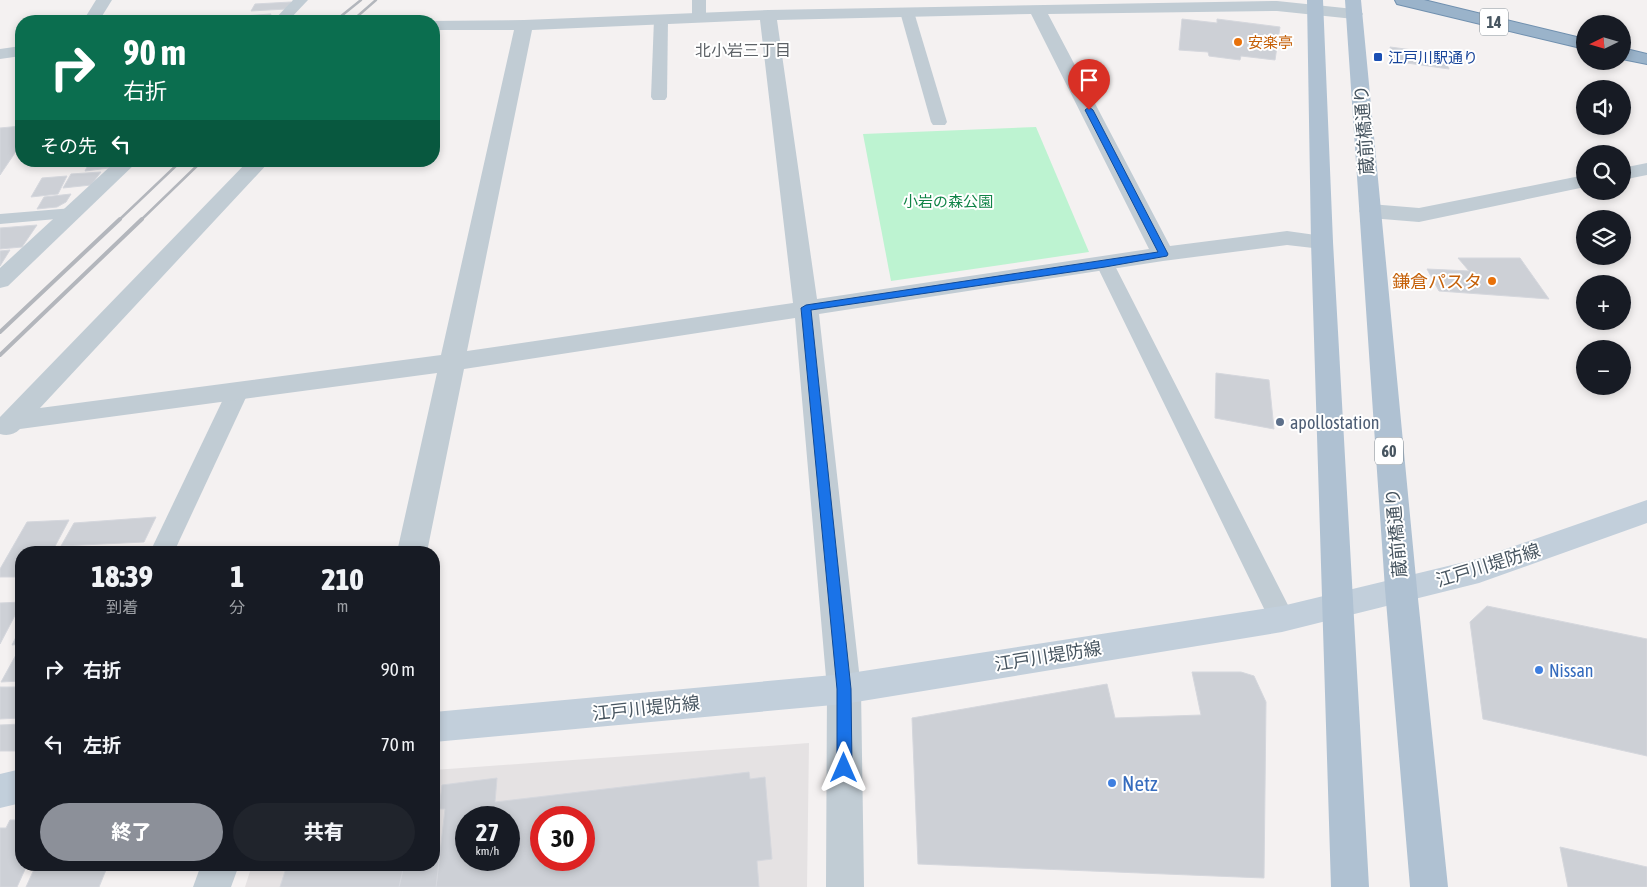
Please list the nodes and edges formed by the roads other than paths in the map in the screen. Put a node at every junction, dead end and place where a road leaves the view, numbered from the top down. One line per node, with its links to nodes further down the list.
1 (104, 0): 9 (street)
2 (301, 0): 10 (lane)
3 (1403, 0): 15 (highway, 14)
4 (1315, 5): 5 (street); 7 (street); 30 (main road)
5 (1353, 7): 27 (main road, 蔵前橋通り / 60)
6 (699, 8): 11 (street); 12 (street)
7 (1037, 9): 8 (street); 31 (street)
8 (907, 12): 11 (street); 21 (lane)
9 (95, 15)
10 (286, 15)
11 (768, 15): 34 (street)
12 (661, 19): 13 (street); 20 (lane)
13 (524, 24): 14 (street); 35 (street)
14 (440, 25)
15 (1576, 42)
16 (15, 52): 17 (street)
17 (0, 54)
18 (1631, 56): 19 (highway)
19 (1647, 59)
20 (659, 96)
21 (939, 122)
22 (122, 167): 28 (street)
23 (254, 167): 37 (street)
24 (1647, 169): 25 (street)
25 (1631, 172)
26 (1576, 184): 27 (street)
27 (1370, 211): 41 (main road, 蔵前橋通り / 60)
28 (73, 213): 29 (lane); 33 (street)
29 (0, 218)
30 (1322, 242): 31 (street); 42 (main road)
31 (1164, 254): 32 (street)
32 (1105, 264): 34 (street); 43 (lane)
33 (0, 281)
34 (806, 308): 35 (street); 44 (street)
35 (453, 362): 36 (street); 40 (street)
36 (238, 391): 37 (street); 39 (lane)
37 (6, 427)
38 (1647, 511): 41 (main road, 江戸川堤防線)
39 (165, 546)
40 (413, 546)
41 (1400, 589): 42 (main road, 江戸川堤防線); 52 (main road, 蔵前橋通り / 60)
42 (1339, 605): 43 (main road, 江戸川堤防線); 51 (main road)
43 (1282, 619): 44 (main road, 江戸川堤防線)
44 (844, 689): 45 (main road, 江戸川堤防線); 50 (street)
45 (440, 726)
46 (15, 787): 47 (main road)
47 (0, 791)
48 (218, 871): 49 (street)
49 (212, 887)
50 (846, 887)
51 (1350, 887)
52 (1429, 887)

